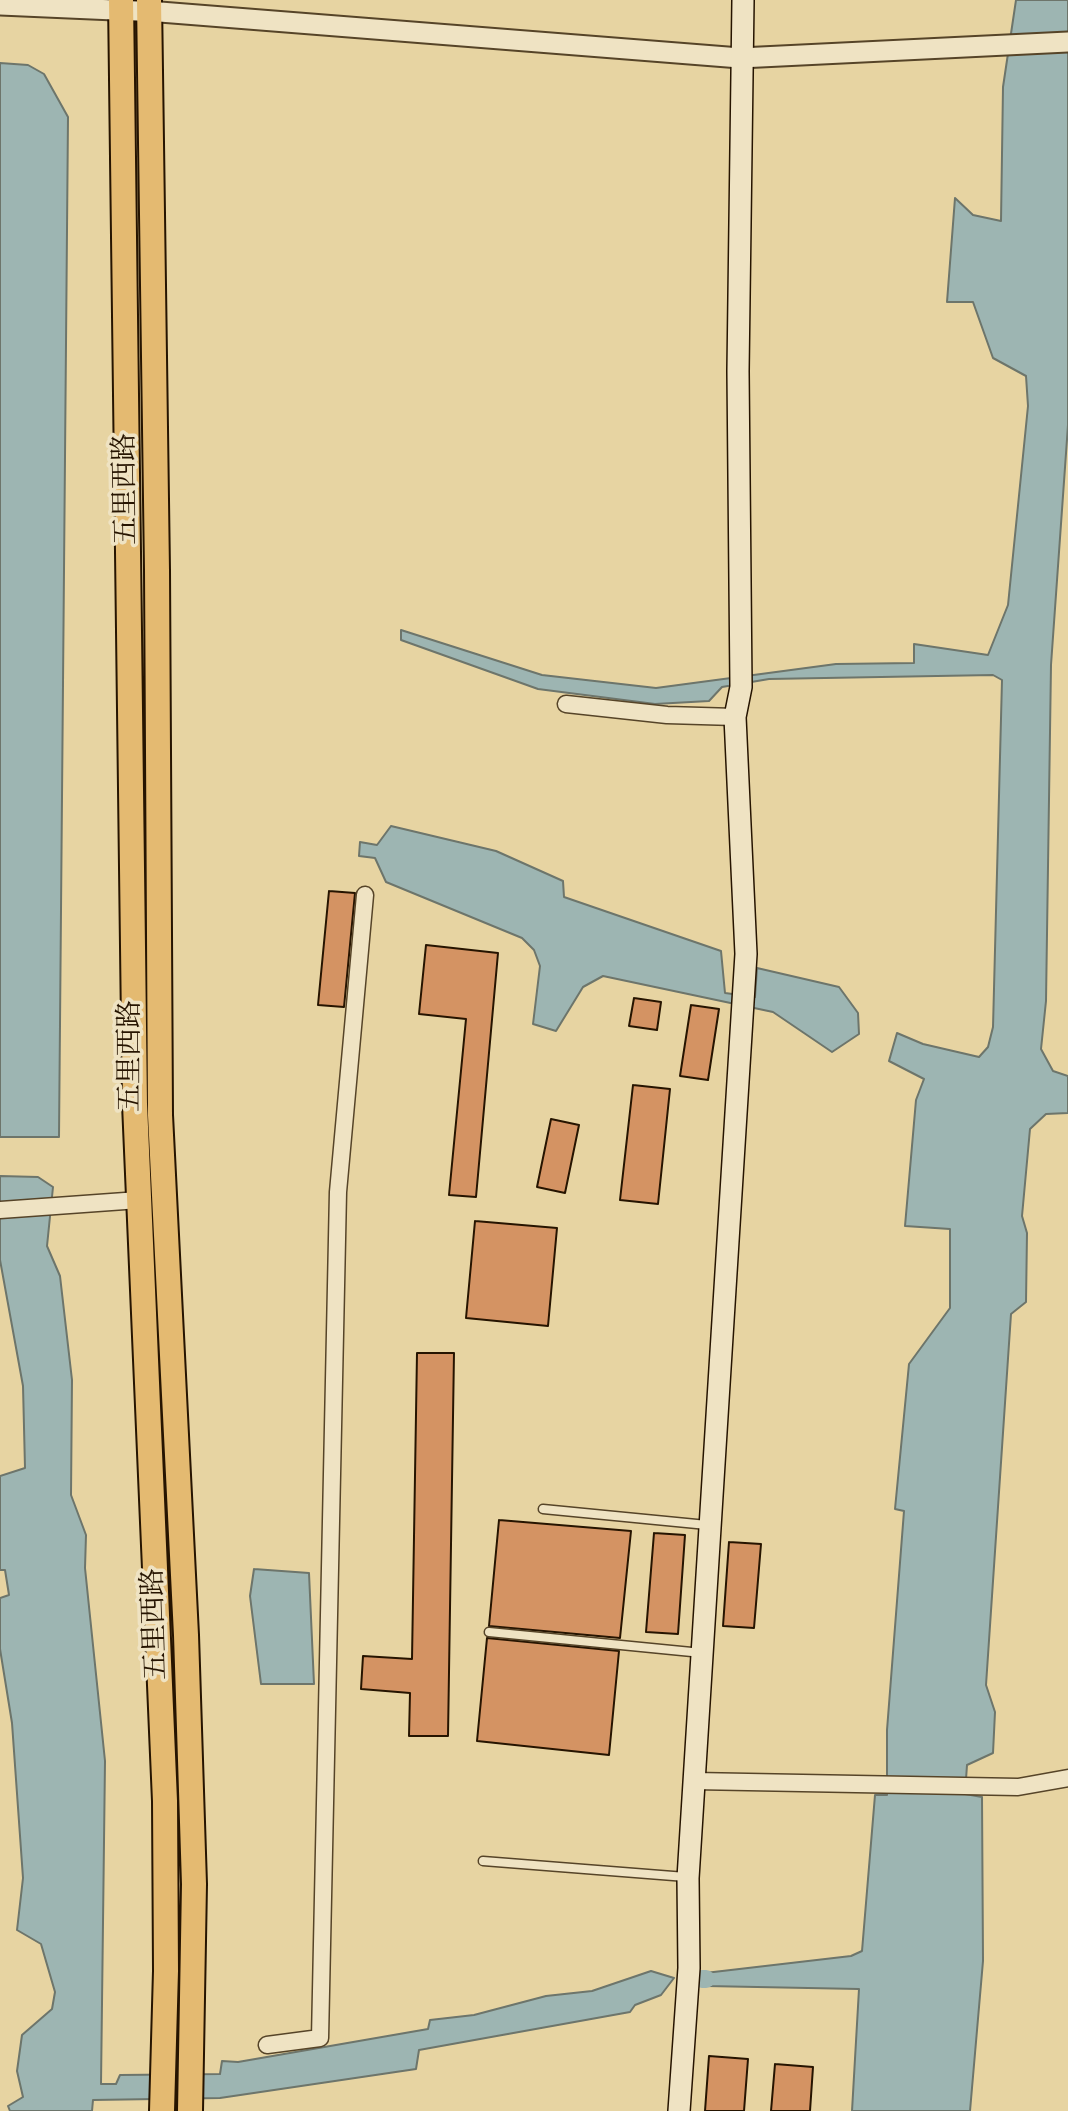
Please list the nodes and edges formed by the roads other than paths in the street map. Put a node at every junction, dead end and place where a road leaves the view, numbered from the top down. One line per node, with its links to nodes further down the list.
1 (743, 0): 6 (main road)
2 (0, 5): 3 (street)
3 (121, 5): 4 (street); 10 (main road, 五里西路)
4 (149, 6): 6 (street); 22 (main road, 五里西路)
5 (1068, 43): 6 (street)
6 (740, 58): 8 (main road)
7 (566, 704): 8 (street)
8 (735, 717): 13 (main road)
9 (365, 895): 20 (street)
10 (139, 1200): 11 (street); 21 (main road, 五里西路)
11 (0, 1210)
12 (543, 1509): 13 (lane)
13 (710, 1526): 15 (main road)
14 (489, 1632): 15 (lane)
15 (702, 1653): 17 (main road)
16 (1068, 1778): 17 (street)
17 (694, 1781): 19 (main road)
18 (483, 1861): 19 (lane)
19 (688, 1878): 23 (main road)
20 (267, 2045)
21 (162, 2111)
22 (190, 2111)
23 (679, 2111)

